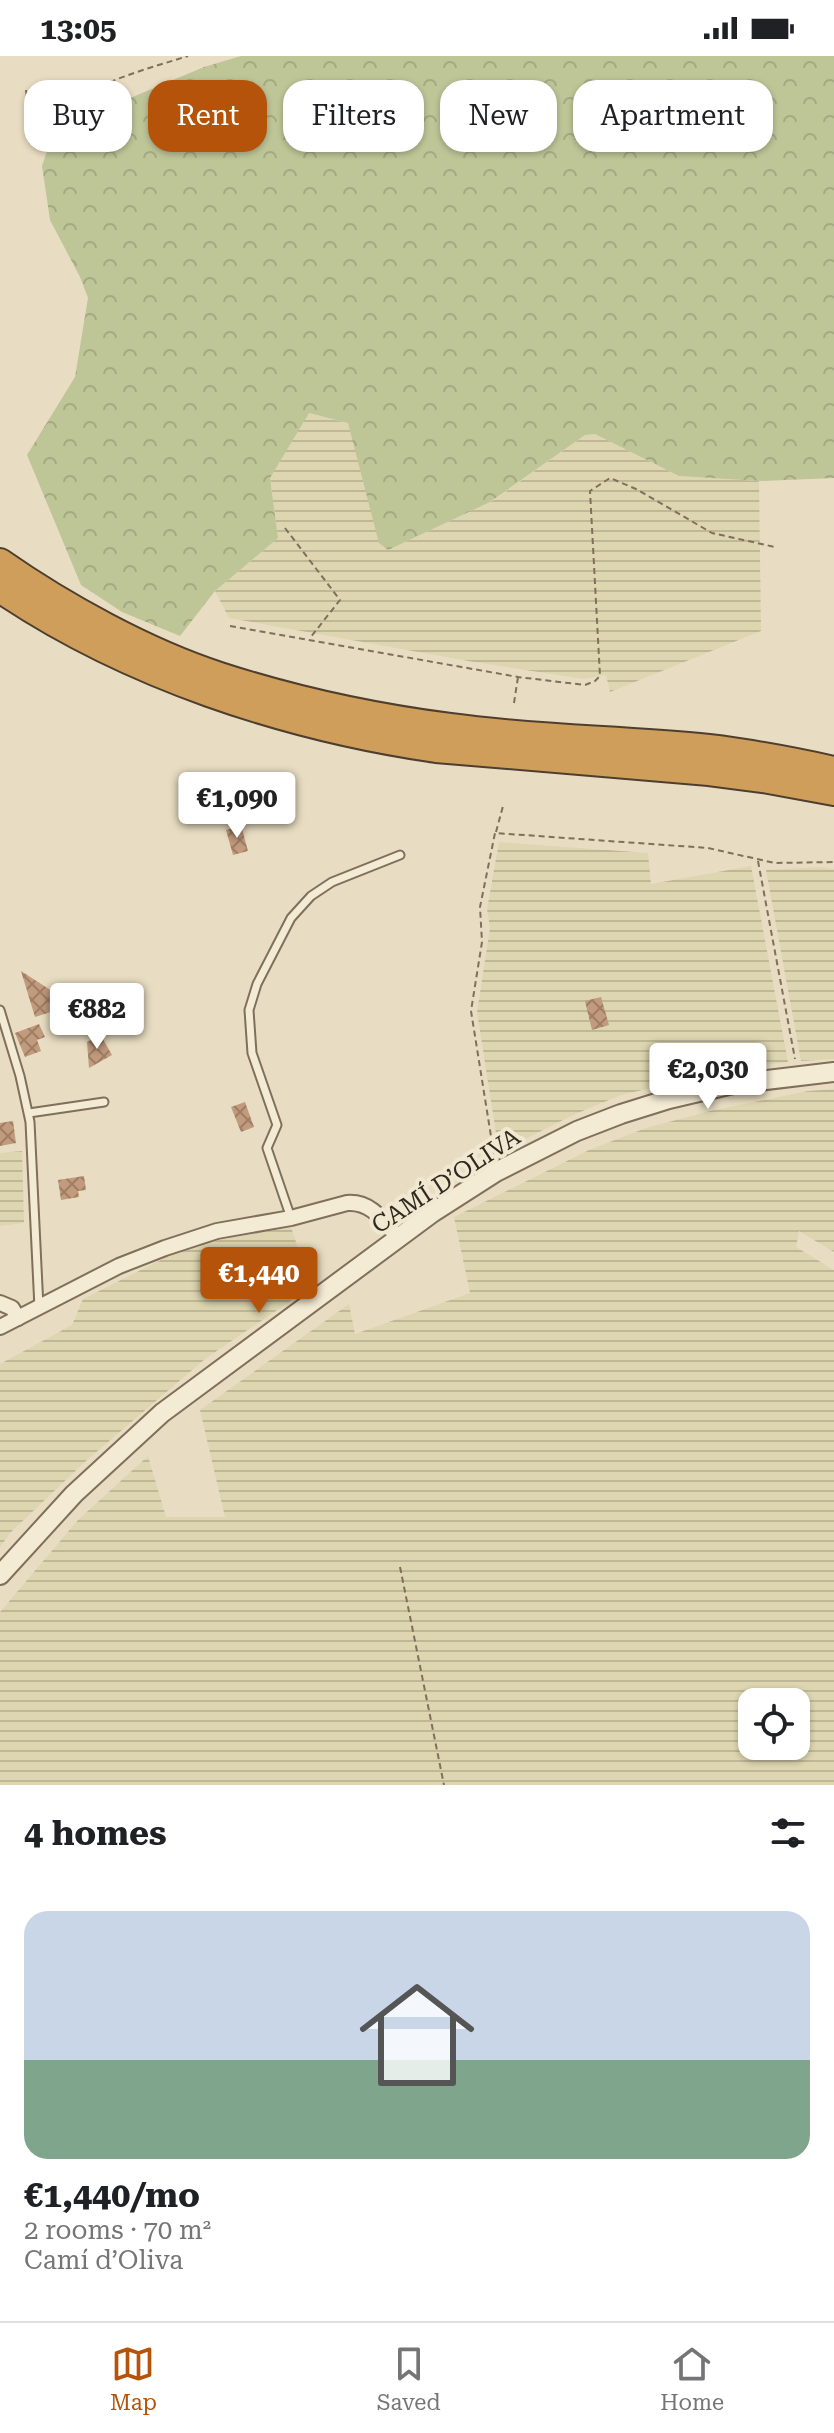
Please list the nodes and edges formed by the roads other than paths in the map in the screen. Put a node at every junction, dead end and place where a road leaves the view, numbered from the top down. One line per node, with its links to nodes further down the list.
1 (0, 562): 3 (highway)
2 (0, 589): 4 (highway)
3 (834, 770)
4 (834, 792)
5 (400, 855): 10 (lane)
6 (0, 1010): 9 (lane)
7 (834, 1072): 11 (street, CAMÍ D’OLIVA)
8 (104, 1102): 9 (lane)
9 (29, 1113): 13 (lane)
10 (291, 1218): 11 (street); 13 (street)
11 (399, 1239): 16 (street, CAMÍ D’OLIVA)
12 (0, 1303): 14 (street)
13 (39, 1308): 14 (street)
14 (18, 1318): 15 (street)
15 (0, 1327)
16 (0, 1575)

